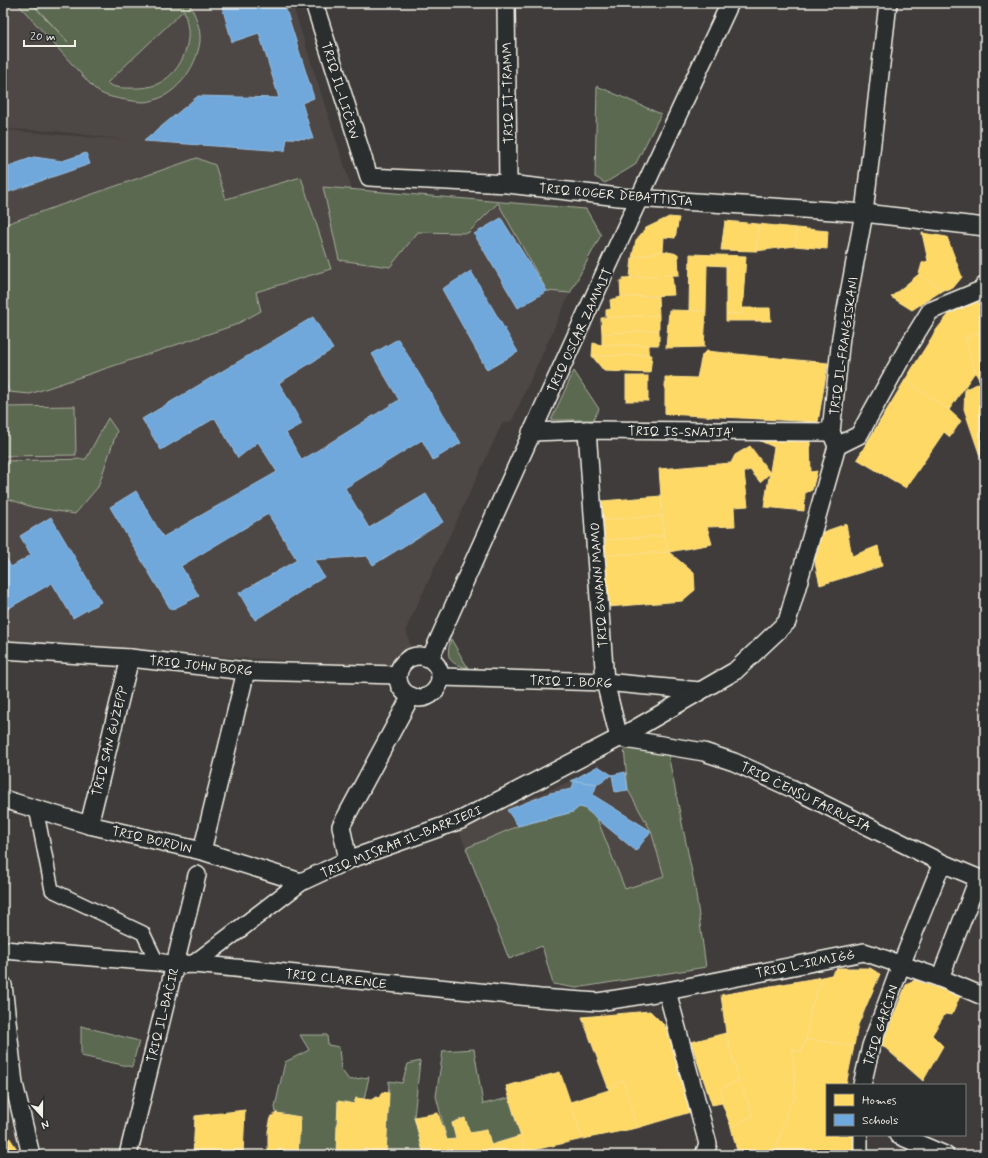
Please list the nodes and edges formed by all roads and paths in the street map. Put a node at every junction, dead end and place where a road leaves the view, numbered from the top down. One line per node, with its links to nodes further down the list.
1 (314, 3): 5 (street, TRIQ IL-LIĊEW)
2 (506, 3): 6 (street, TRIQ IT-TRAMM)
3 (730, 3): 7 (street, TRIQ OSCAR ZAMMIT)
4 (888, 3): 8 (street, TRIQ IL-FRANĠISKANI)
5 (368, 177): 6 (street, TRIQ ROGER DEBATTISTA)
6 (508, 184): 7 (street, TRIQ ROGER DEBATTISTA)
7 (640, 198): 8 (street, TRIQ ROGER DEBATTISTA); 12 (street, TRIQ OSCAR ZAMMIT)
8 (864, 213): 9 (street); 13 (street, TRIQ IL-FRANĠISKANI)
9 (985, 227)
10 (984, 292): 13 (street)
11 (587, 430): 12 (street, TRIQ IS-SNAJJA'); 13 (street, TRIQ IS-SNAJJA'); 20 (street, TRIQ ĠWANN MAMO)
12 (531, 432): 16 (street, TRIQ OSCAR ZAMMIT)
13 (834, 439): 21 (street, TRIQ IL-FRANĠISKANI)
14 (3, 650): 15 (street, TRIQ JOHN BORG)
15 (130, 658): 17 (street, TRIQ JOHN BORG); 26 (street, TRIQ SAN ĠUŻEPP)
16 (430, 659): 18 (street); 19 (street)
17 (246, 671): 18 (street, TRIQ JOHN BORG); 27 (street)
18 (398, 674): 22 (street)
19 (441, 677): 20 (street, TRIQ J. BORG); 22 (street)
20 (605, 682): 21 (street, TRIQ J. BORG); 23 (street, TRIQ ĠWANN MAMO)
21 (700, 691): 23 (street, TRIQ IL-FRANĠISKANI)
22 (411, 696): 28 (street)
23 (619, 738): 28 (street, TRIQ MISRAĦ IL-BARRIERI); 29 (street, TRIQ ĊENSU FARRUGIA)
24 (3, 799): 25 (street, TRIQ BORDIN)
25 (36, 808): 26 (street, TRIQ BORDIN); 34 (street)
26 (89, 825): 27 (street, TRIQ BORDIN)
27 (202, 851): 32 (street, TRIQ BORDIN)
28 (348, 860): 32 (street, TRIQ MISRAĦ IL-BARRIERI)
29 (942, 863): 31 (street, TRIQ ĊENSU FARRUGIA); 37 (street, TRIQ GARĊIN)
30 (197, 875): 35 (street, TRIQ IL-BAĊIR)
31 (982, 880): 38 (street)
32 (301, 882): 36 (street, TRIQ MISRAĦ IL-BARRIERI)
33 (3, 950): 34 (street, TRIQ CLARENCE)
34 (157, 962): 35 (street, TRIQ CLARENCE)
35 (175, 964): 36 (street, TRIQ CLARENCE); 47 (street, TRIQ IL-BAĊIR)
36 (194, 964): 40 (street, TRIQ CLARENCE)
37 (900, 965): 38 (street, TRIQ L-IRMIĠĠ); 40 (street, TRIQ L-IRMIĠĠ); 43 (street, TRIQ GARĊIN)
38 (940, 978): 41 (street, TRIQ L-IRMIĠĠ)
39 (3, 985): 42 (street)
40 (667, 991): 48 (street)
41 (985, 997)
42 (9, 1084): 46 (street)
43 (862, 1084)
44 (861, 1136): 49 (street)
45 (900, 1136): 50 (street)
46 (31, 1155)
47 (128, 1155)
48 (704, 1155)
49 (861, 1155)
50 (945, 1155)

